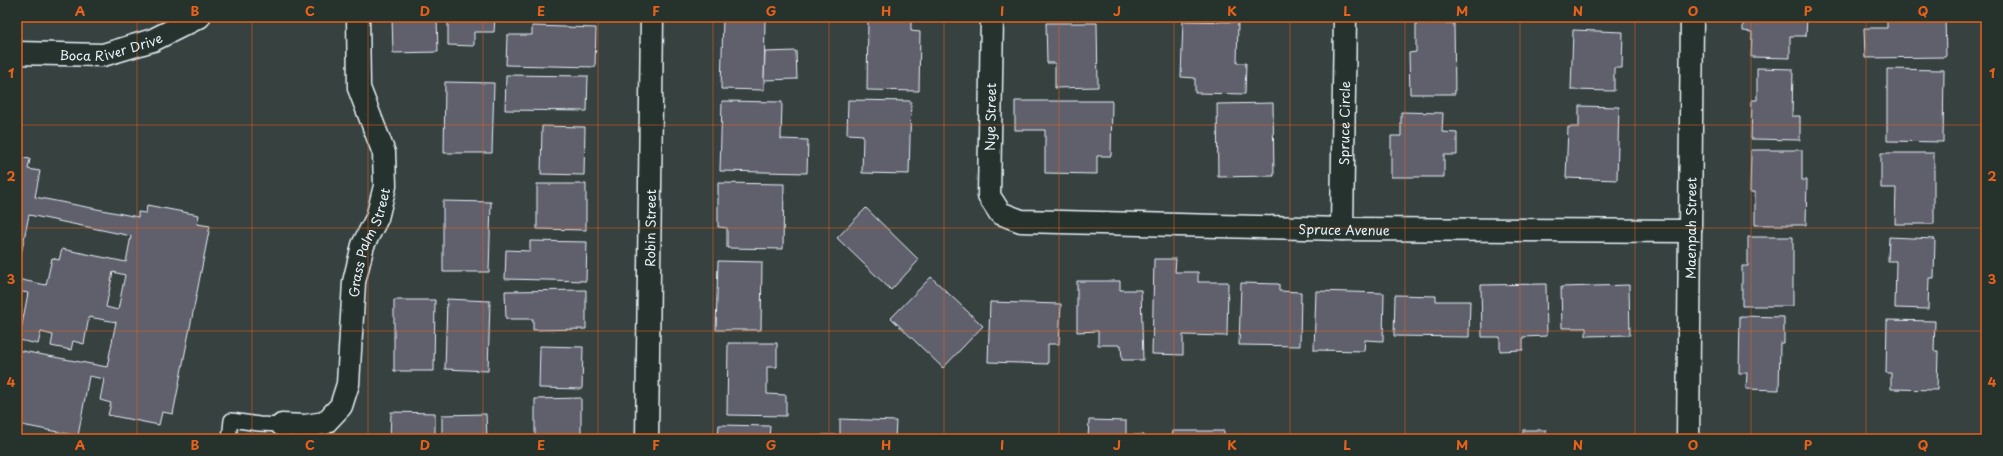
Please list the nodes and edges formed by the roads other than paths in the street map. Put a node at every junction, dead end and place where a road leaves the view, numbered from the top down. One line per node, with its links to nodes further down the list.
1 (199, 17): 7 (street, Boca River Drive)
2 (358, 17): 11 (street, Grass Palm Street)
3 (652, 17): 13 (street, Robin Street)
4 (992, 17): 8 (street, Nye Street)
5 (1345, 17): 9 (street, Spruce Circle)
6 (1692, 17): 10 (street, Maenpah Street)
7 (17, 53)
8 (1000, 213): 9 (street, Spruce Avenue)
9 (1342, 229): 10 (street, Spruce Avenue)
10 (1690, 231): 14 (street, Maenpah Street)
11 (282, 425): 12 (lane)
12 (229, 439)
13 (647, 439)
14 (1688, 439)

